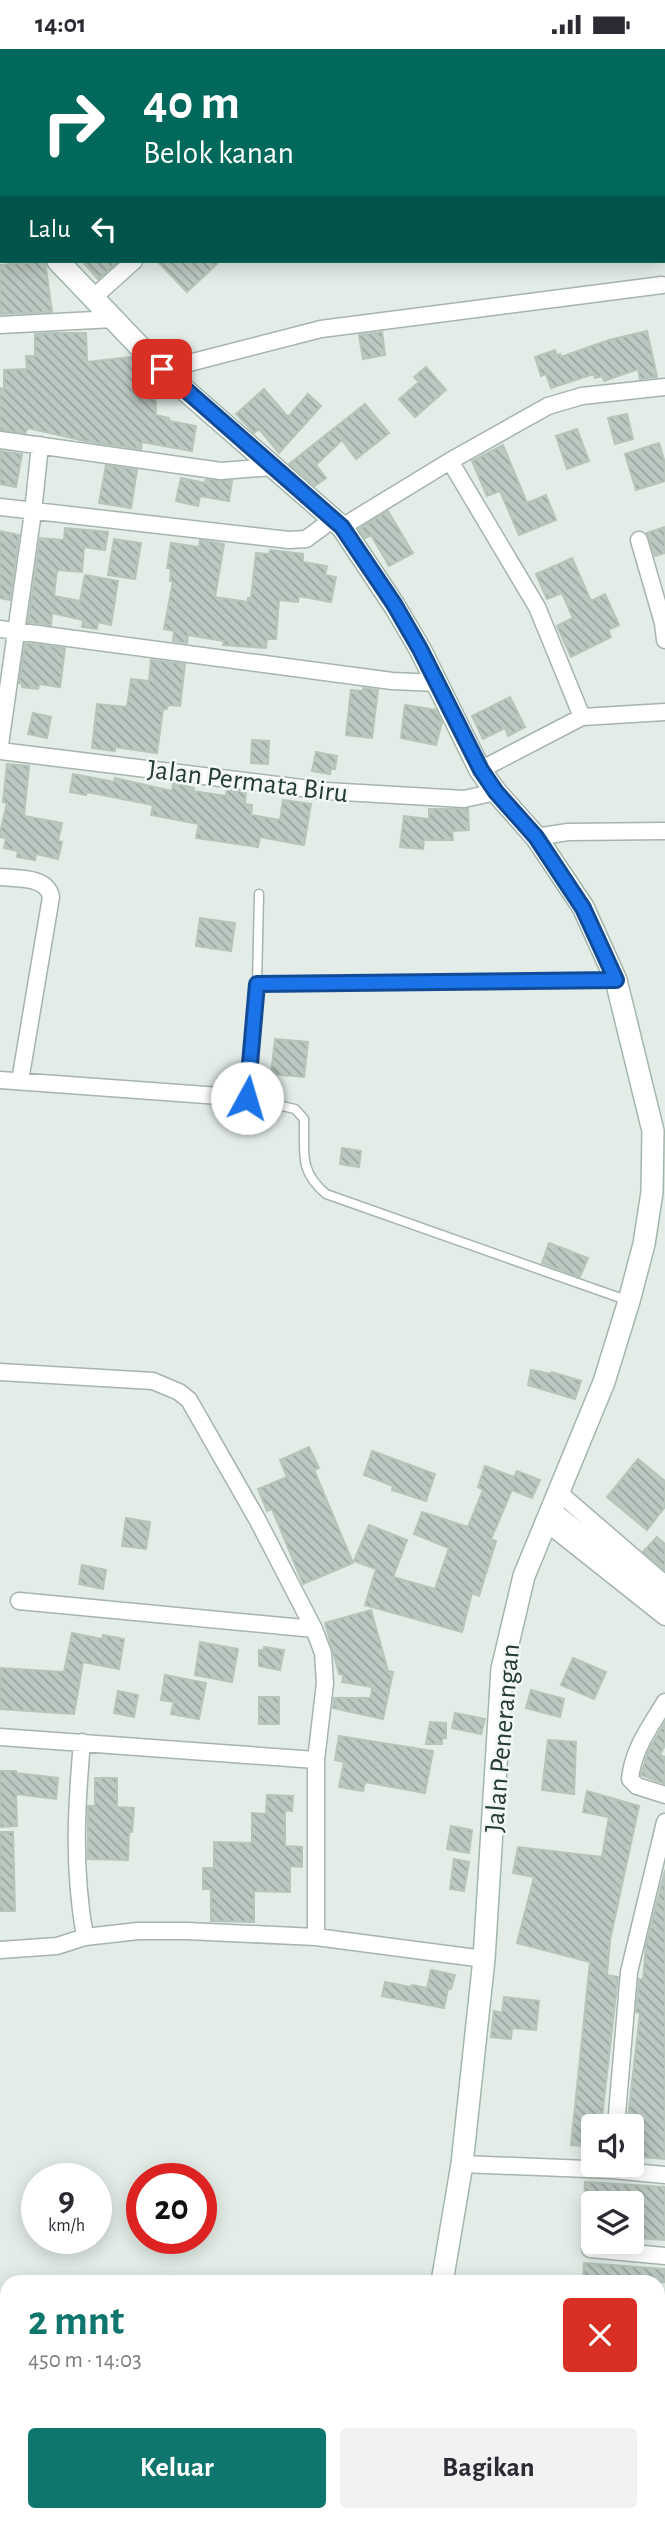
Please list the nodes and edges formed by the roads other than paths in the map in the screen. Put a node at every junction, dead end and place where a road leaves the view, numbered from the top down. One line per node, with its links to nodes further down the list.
1 (60, 263): 4 (street, Jalan Penerangan)
2 (132, 263): 4 (street)
3 (662, 285): 7 (street)
4 (94, 297): 5 (street, Jalan Penerangan)
5 (114, 319): 6 (street); 7 (street, Jalan Penerangan)
6 (0, 325)
7 (162, 369): 12 (street, Jalan Penerangan)
8 (665, 387): 11 (street)
9 (0, 440): 10 (street)
10 (40, 445): 12 (street); 14 (street)
11 (450, 461): 15 (street); 21 (street)
12 (272, 467): 15 (street, Jalan Penerangan)
13 (0, 507): 14 (street)
14 (33, 512): 15 (street); 17 (street)
15 (337, 524): 19 (street, Jalan Penerangan)
16 (639, 540): 18 (street)
17 (8, 630): 19 (street); 22 (street)
18 (665, 640)
19 (438, 683): 23 (street, Jalan Penerangan)
20 (665, 712): 21 (street)
21 (582, 717): 23 (street)
22 (0, 748): 24 (street, Jalan Permata Biru)
23 (481, 770): 24 (street, Jalan Penerangan)
24 (496, 792): 26 (street, Jalan Penerangan)
25 (665, 831): 26 (street)
26 (536, 837): 29 (street, Jalan Penerangan)
27 (0, 877): 32 (street)
28 (259, 894): 30 (lane)
29 (616, 980): 30 (lane); 34 (street, Jalan Penerangan)
30 (257, 984): 33 (lane)
31 (0, 1080): 32 (street)
32 (20, 1081): 33 (street)
33 (247, 1098): 35 (lane)
34 (659, 1131): 35 (street, Jalan Penerangan)
35 (629, 1301): 37 (street, Jalan Penerangan)
36 (0, 1372): 43 (street)
37 (550, 1507): 38 (street); 39 (street); 53 (street, Jalan Penerangan)
38 (665, 1584)
39 (636, 1585): 40 (street); 42 (street)
40 (665, 1599)
41 (19, 1601): 43 (street)
42 (665, 1617)
43 (314, 1629): 47 (street)
44 (665, 1703): 48 (street)
45 (0, 1737): 46 (street)
46 (82, 1742): 47 (street); 50 (street)
47 (316, 1760): 51 (street)
48 (665, 1795)
49 (665, 1822): 54 (street)
50 (85, 1937): 51 (street); 52 (street)
51 (316, 1937): 53 (street)
52 (0, 1950)
53 (484, 1959): 55 (street, Jalan Penerangan)
54 (617, 2114)
55 (462, 2164): 56 (street); 61 (street, Jalan Penerangan)
56 (581, 2166)
57 (644, 2172): 58 (street)
58 (665, 2175)
59 (644, 2254): 60 (street)
60 (665, 2256)
61 (443, 2275)

